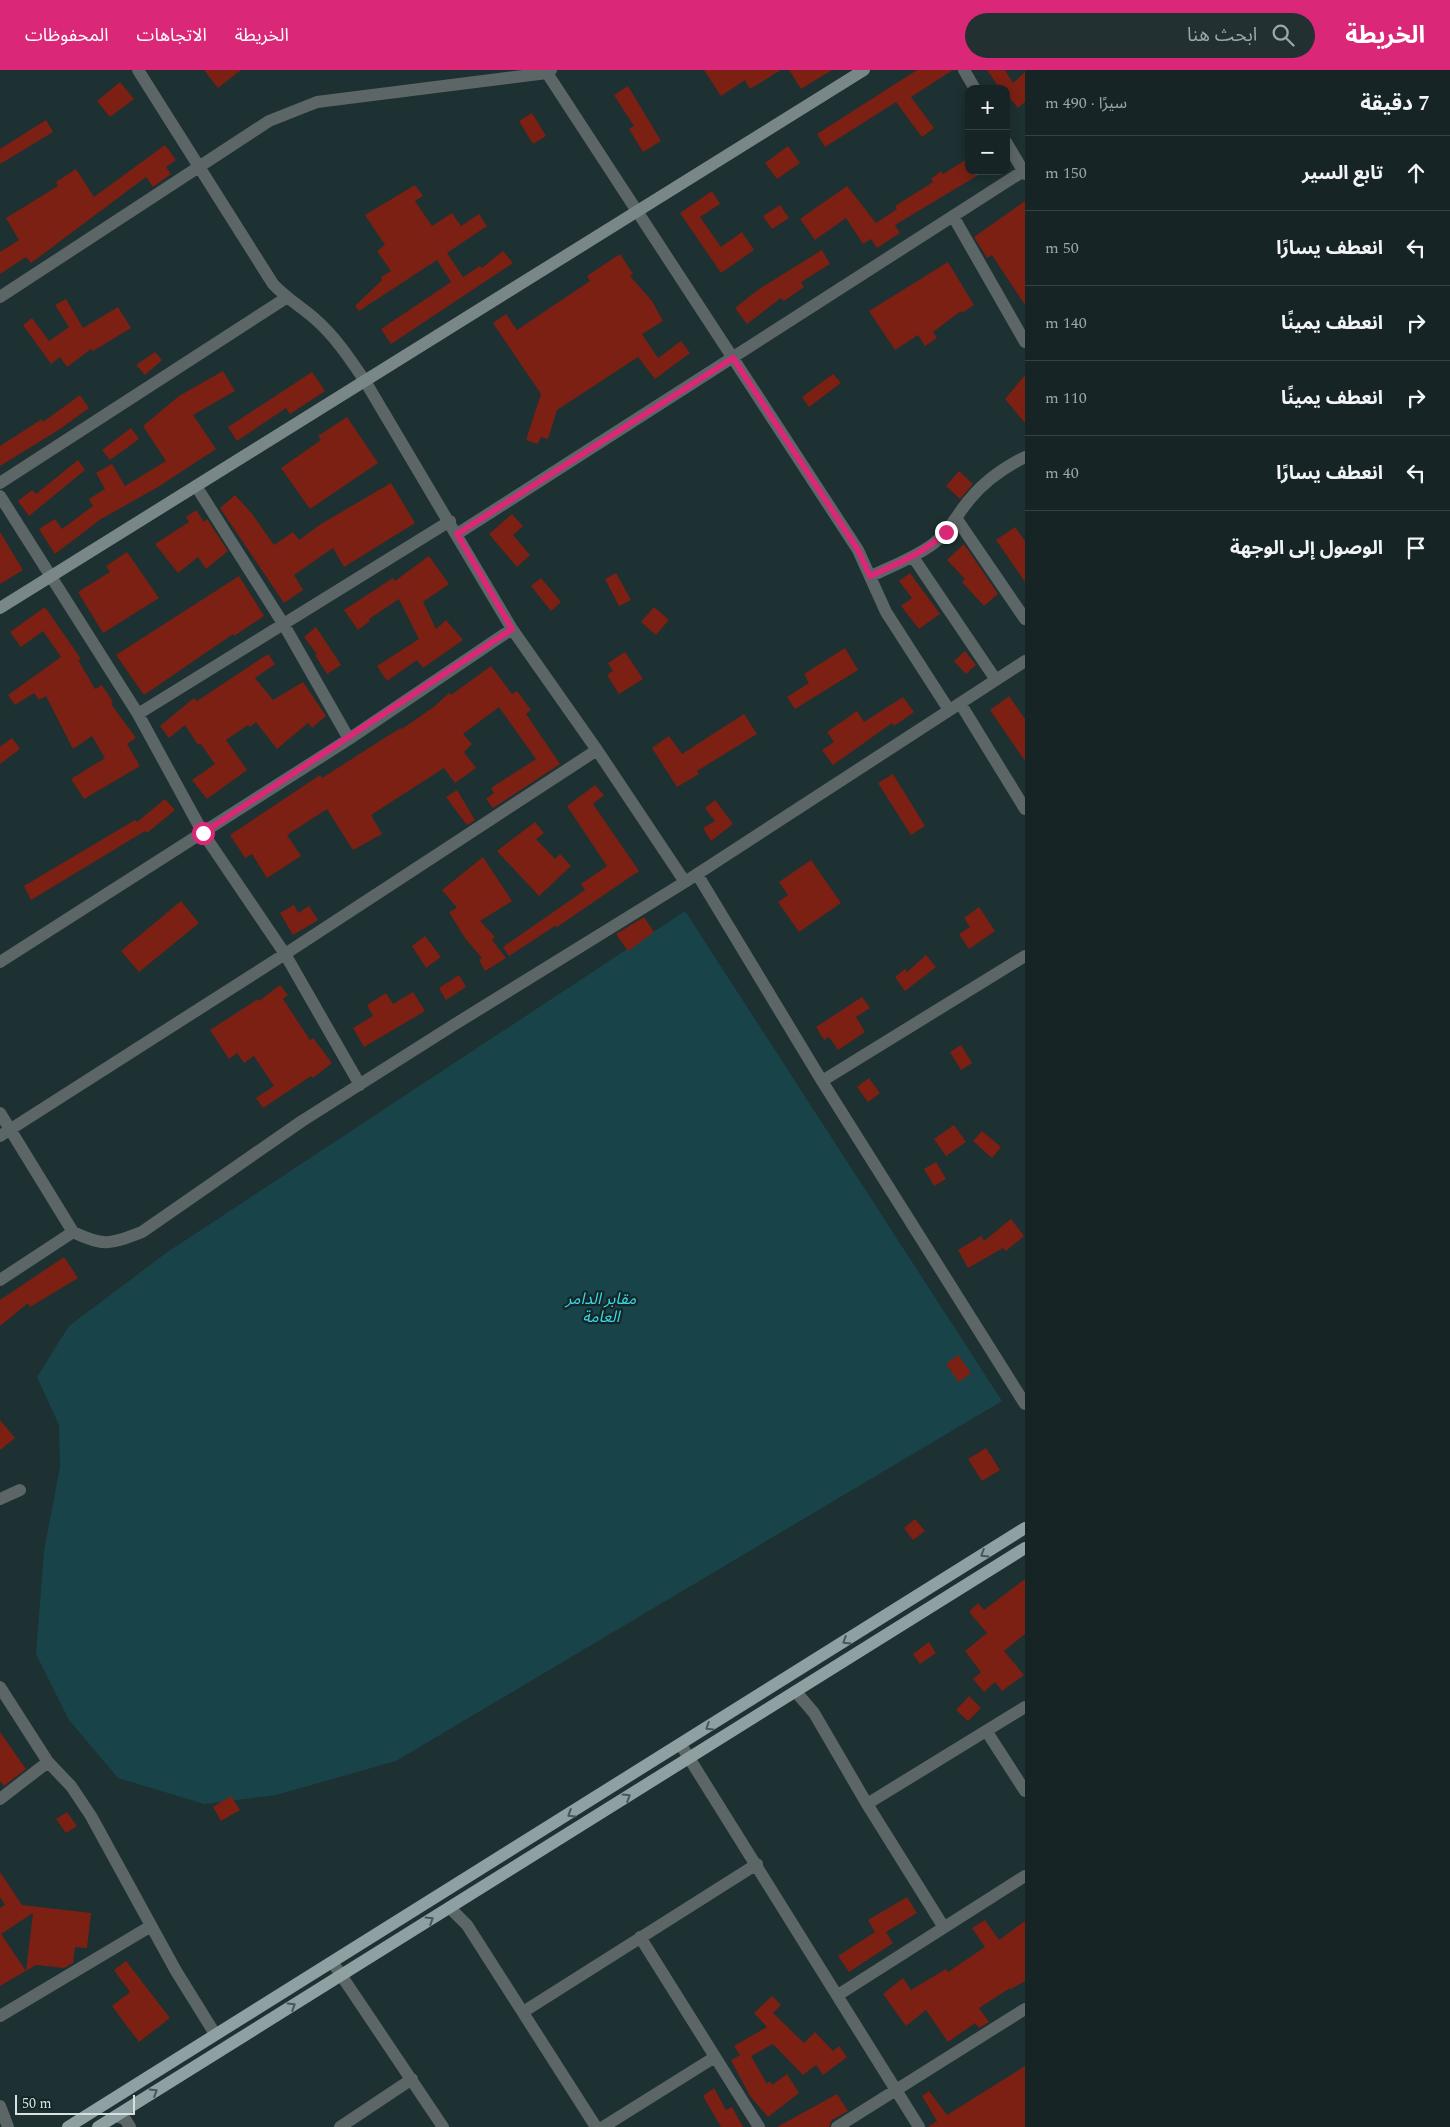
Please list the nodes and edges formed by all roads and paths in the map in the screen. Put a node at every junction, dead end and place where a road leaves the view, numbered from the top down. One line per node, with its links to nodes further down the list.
1 (138, 70): 7 (street)
2 (864, 70): 9 (street)
3 (964, 70): 5 (street)
4 (548, 71): 7 (street); 9 (street)
5 (973, 85)
6 (1010, 149): 8 (street)
7 (199, 168): 11 (street); 12 (street)
8 (1024, 172): 10 (street)
9 (635, 211): 14 (street); 15 (street)
10 (953, 216): 13 (street); 14 (street)
11 (0, 297)
12 (286, 298): 15 (street); 17 (street)
13 (1025, 342)
14 (733, 358): 22 (street); 25 (street)
15 (365, 381): 18 (street); 21 (street)
16 (1025, 457): 20 (street)
17 (0, 483)
18 (196, 486): 24 (street); 28 (street)
19 (0, 496): 24 (street)
20 (956, 518): 23 (street); 27 (street)
21 (450, 521): 22 (street); 28 (street)
22 (457, 534): 29 (street)
23 (913, 557): 25 (street); 31 (street)
24 (52, 575): 26 (street); 33 (street)
25 (870, 576): 32 (street)
26 (0, 608)
27 (1025, 619)
28 (284, 625): 33 (street); 34 (street)
29 (512, 629): 34 (street); 35 (street)
30 (1025, 660): 31 (street)
31 (996, 680): 32 (street)
32 (955, 706): 36 (street); 38 (street)
33 (138, 714): 37 (street)
34 (349, 739): 37 (street)
35 (597, 750): 39 (street); 40 (street)
36 (1025, 809)
37 (203, 833): 40 (street); 42 (street)
38 (697, 874): 39 (street); 43 (street)
39 (685, 882): 44 (street)
40 (285, 954): 44 (street); 46 (street)
41 (1025, 956): 43 (street)
42 (0, 962)
43 (822, 1081): 49 (street)
44 (360, 1085): 47 (street)
45 (0, 1113): 46 (street)
46 (6, 1132): 47 (street)
47 (73, 1232): 48 (street)
48 (0, 1280)
49 (1025, 1404)
50 (20, 1490): 51 (street)
51 (0, 1499)
52 (1025, 1528): 58 (main road, one-way to 58)
53 (1025, 1548): 55 (main road)
54 (0, 1687): 60 (street)
55 (796, 1692): 59 (main road); 63 (street)
56 (1025, 1707): 57 (street)
57 (987, 1732): 61 (street); 63 (street)
58 (681, 1745): 59 (street); 70 (main road, one-way to 70)
59 (689, 1758): 64 (street); 66 (main road, one-way to 59)
60 (48, 1762): 62 (street); 67 (street)
61 (1025, 1791)
62 (0, 1799)
63 (867, 1804): 68 (street)
64 (757, 1864): 69 (street); 72 (street)
65 (1025, 1876): 68 (street)
66 (450, 1908): 71 (main road, one-way to 66); 74 (street)
67 (151, 1926): 75 (street); 76 (street)
68 (943, 1926): 72 (street)
69 (640, 1937): 74 (street); 77 (street)
70 (333, 1963): 71 (street); 76 (main road)
71 (340, 1976): 78 (street); 81 (main road, one-way to 71)
72 (838, 1995): 79 (street)
73 (1025, 2009): 79 (street)
74 (523, 2012): 88 (street)
75 (0, 2016)
76 (215, 2034): 83 (main road)
77 (715, 2057): 89 (street); 90 (street)
78 (412, 2079): 86 (street); 87 (street)
79 (897, 2089): 91 (street); 92 (street)
80 (0, 2106): 82 (street)
81 (116, 2116): 84 (main road); 85 (street)
82 (8, 2127)
83 (68, 2127)
84 (98, 2127)
85 (130, 2127)
86 (340, 2127)
87 (443, 2127)
88 (596, 2127)
89 (603, 2127)
90 (759, 2127)
91 (837, 2127)
92 (919, 2127)

